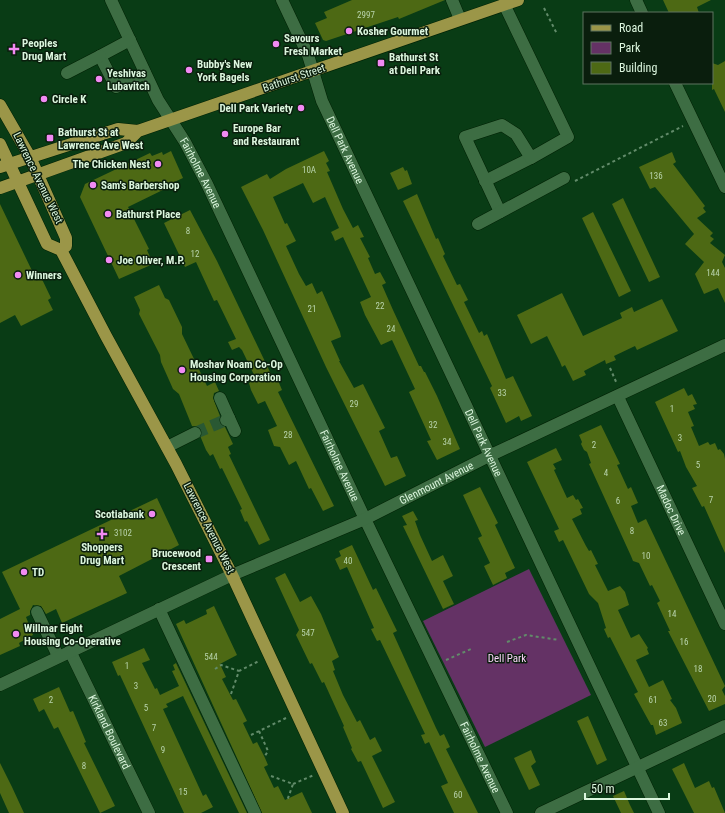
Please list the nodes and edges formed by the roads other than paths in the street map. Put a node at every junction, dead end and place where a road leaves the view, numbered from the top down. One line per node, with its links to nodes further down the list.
1 (111, 0): 9 (street, Fairholme Avenue)
2 (282, 0): 11 (street, Dell Park Avenue)
3 (452, 0): 8 (street)
4 (518, 0): 6 (main road, Bathurst Street)
5 (636, 0): 7 (street)
6 (504, 4): 8 (main road, Bathurst Street); 20 (street)
7 (642, 12)
8 (460, 20): 11 (main road, Bathurst Street)
9 (130, 40): 10 (street); 13 (street, Fairholme Avenue)
10 (100, 56): 12 (street); 13 (street)
11 (312, 71): 16 (main road, Bathurst Street); 37 (street, Dell Park Avenue)
12 (67, 73)
13 (145, 74): 16 (street, Fairholme Avenue)
14 (675, 84): 26 (street)
15 (0, 105): 19 (main road, Lawrence Avenue West)
16 (171, 120): 17 (main road, Bathurst Street); 38 (street, Fairholme Avenue)
17 (138, 131): 19 (main road, Bathurst Street); 22 (main road, Bathurst Street)
18 (0, 144): 21 (main road, Lawrence Avenue West)
19 (30, 157): 21 (main road, Bathurst Street); 22 (main road, Lawrence Avenue West)
20 (530, 158): 24 (street); 24 (street)
21 (4, 165): 25 (main road, Lawrence Avenue West)
22 (38, 175): 25 (main road, Bathurst Street); 30 (main road, Lawrence Avenue West)
23 (564, 178): 28 (street)
24 (485, 181): 28 (street)
25 (17, 182): 27 (main road, Bathurst Street); 30 (main road, Lawrence Avenue West)
26 (725, 187)
27 (0, 188)
28 (500, 212): 29 (street)
29 (478, 224)
30 (61, 250): 36 (main road, Lawrence Avenue West)
31 (725, 345): 32 (street, Glenmount Avenue)
32 (620, 396): 37 (street, Glenmount Avenue); 42 (street, Madoc Drive)
33 (220, 398): 34 (street)
34 (235, 431)
35 (195, 433): 36 (street)
36 (167, 447): 39 (main road, Lawrence Avenue West)
37 (491, 456): 38 (street, Glenmount Avenue); 47 (street, Dell Park Avenue)
38 (365, 519): 39 (street, Glenmount Avenue); 51 (street, Fairholme Avenue)
39 (232, 575): 40 (street); 50 (main road, Lawrence Avenue West)
40 (159, 609): 43 (street); 49 (street)
41 (37, 612): 44 (street)
42 (725, 624)
43 (70, 651): 44 (street); 48 (street, Kirkland Boulevard)
44 (58, 656): 45 (street)
45 (0, 685)
46 (725, 726): 47 (street)
47 (638, 768): 52 (street); 53 (street, Dell Park Avenue)
48 (149, 813)
49 (255, 813)
50 (343, 813)
51 (507, 813)
52 (541, 813)
53 (660, 813)

